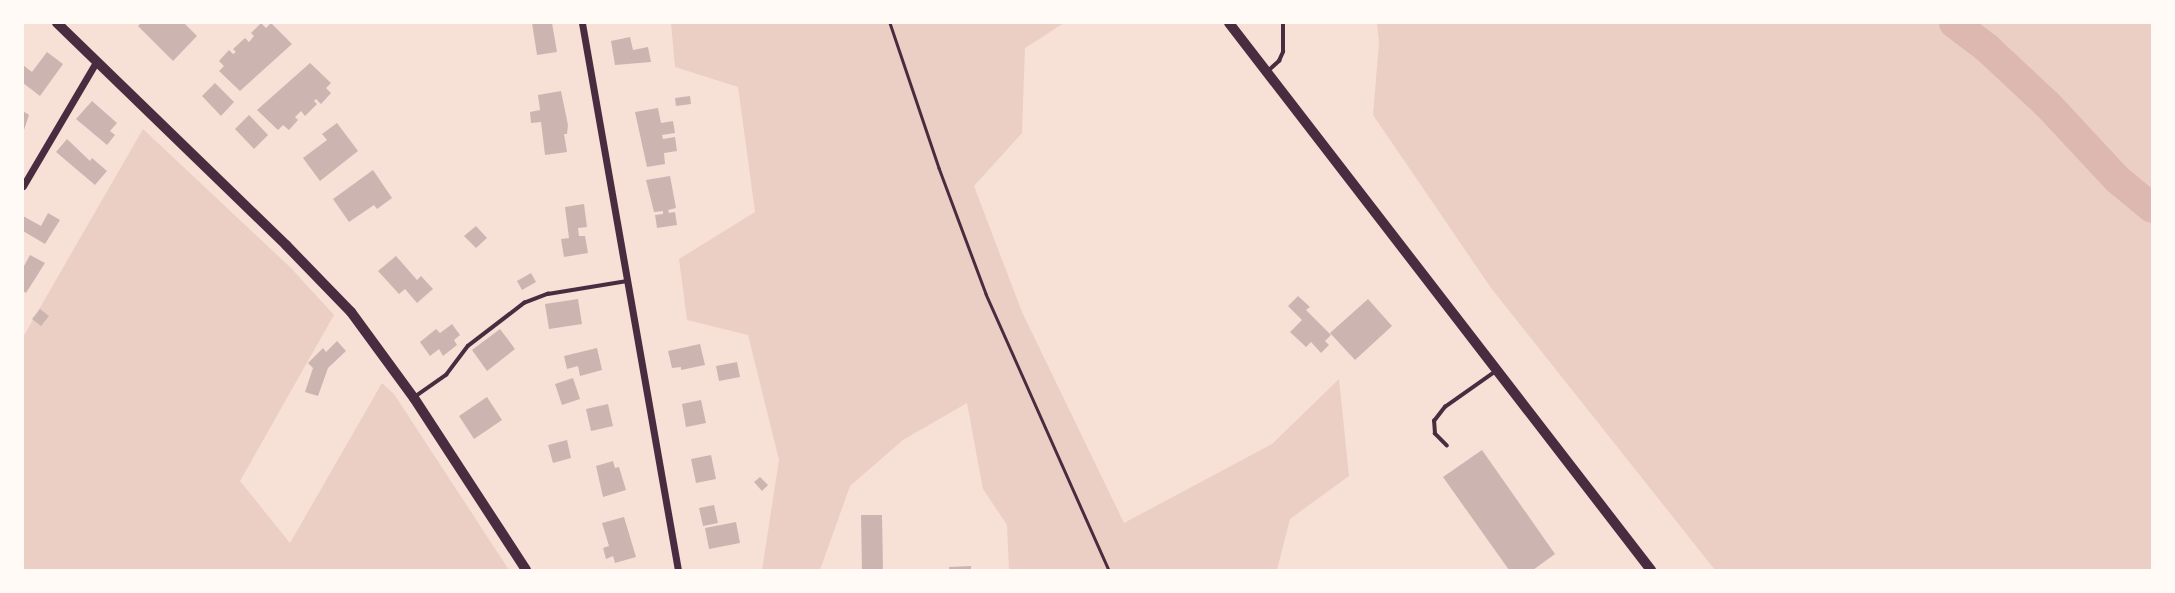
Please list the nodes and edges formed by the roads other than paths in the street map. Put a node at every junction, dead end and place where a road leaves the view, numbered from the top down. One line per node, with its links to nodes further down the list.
1 (57, 23): 5 (main road)
2 (582, 23): 8 (street)
3 (1229, 23): 6 (main road)
4 (1283, 23): 6 (lane)
5 (96, 62): 7 (street); 10 (main road)
6 (1267, 72): 9 (main road)
7 (23, 186)
8 (627, 281): 10 (lane); 13 (street)
9 (1497, 371): 11 (lane); 14 (main road)
10 (413, 397): 12 (main road)
11 (1447, 446)
12 (526, 570)
13 (678, 570)
14 (1651, 570)

